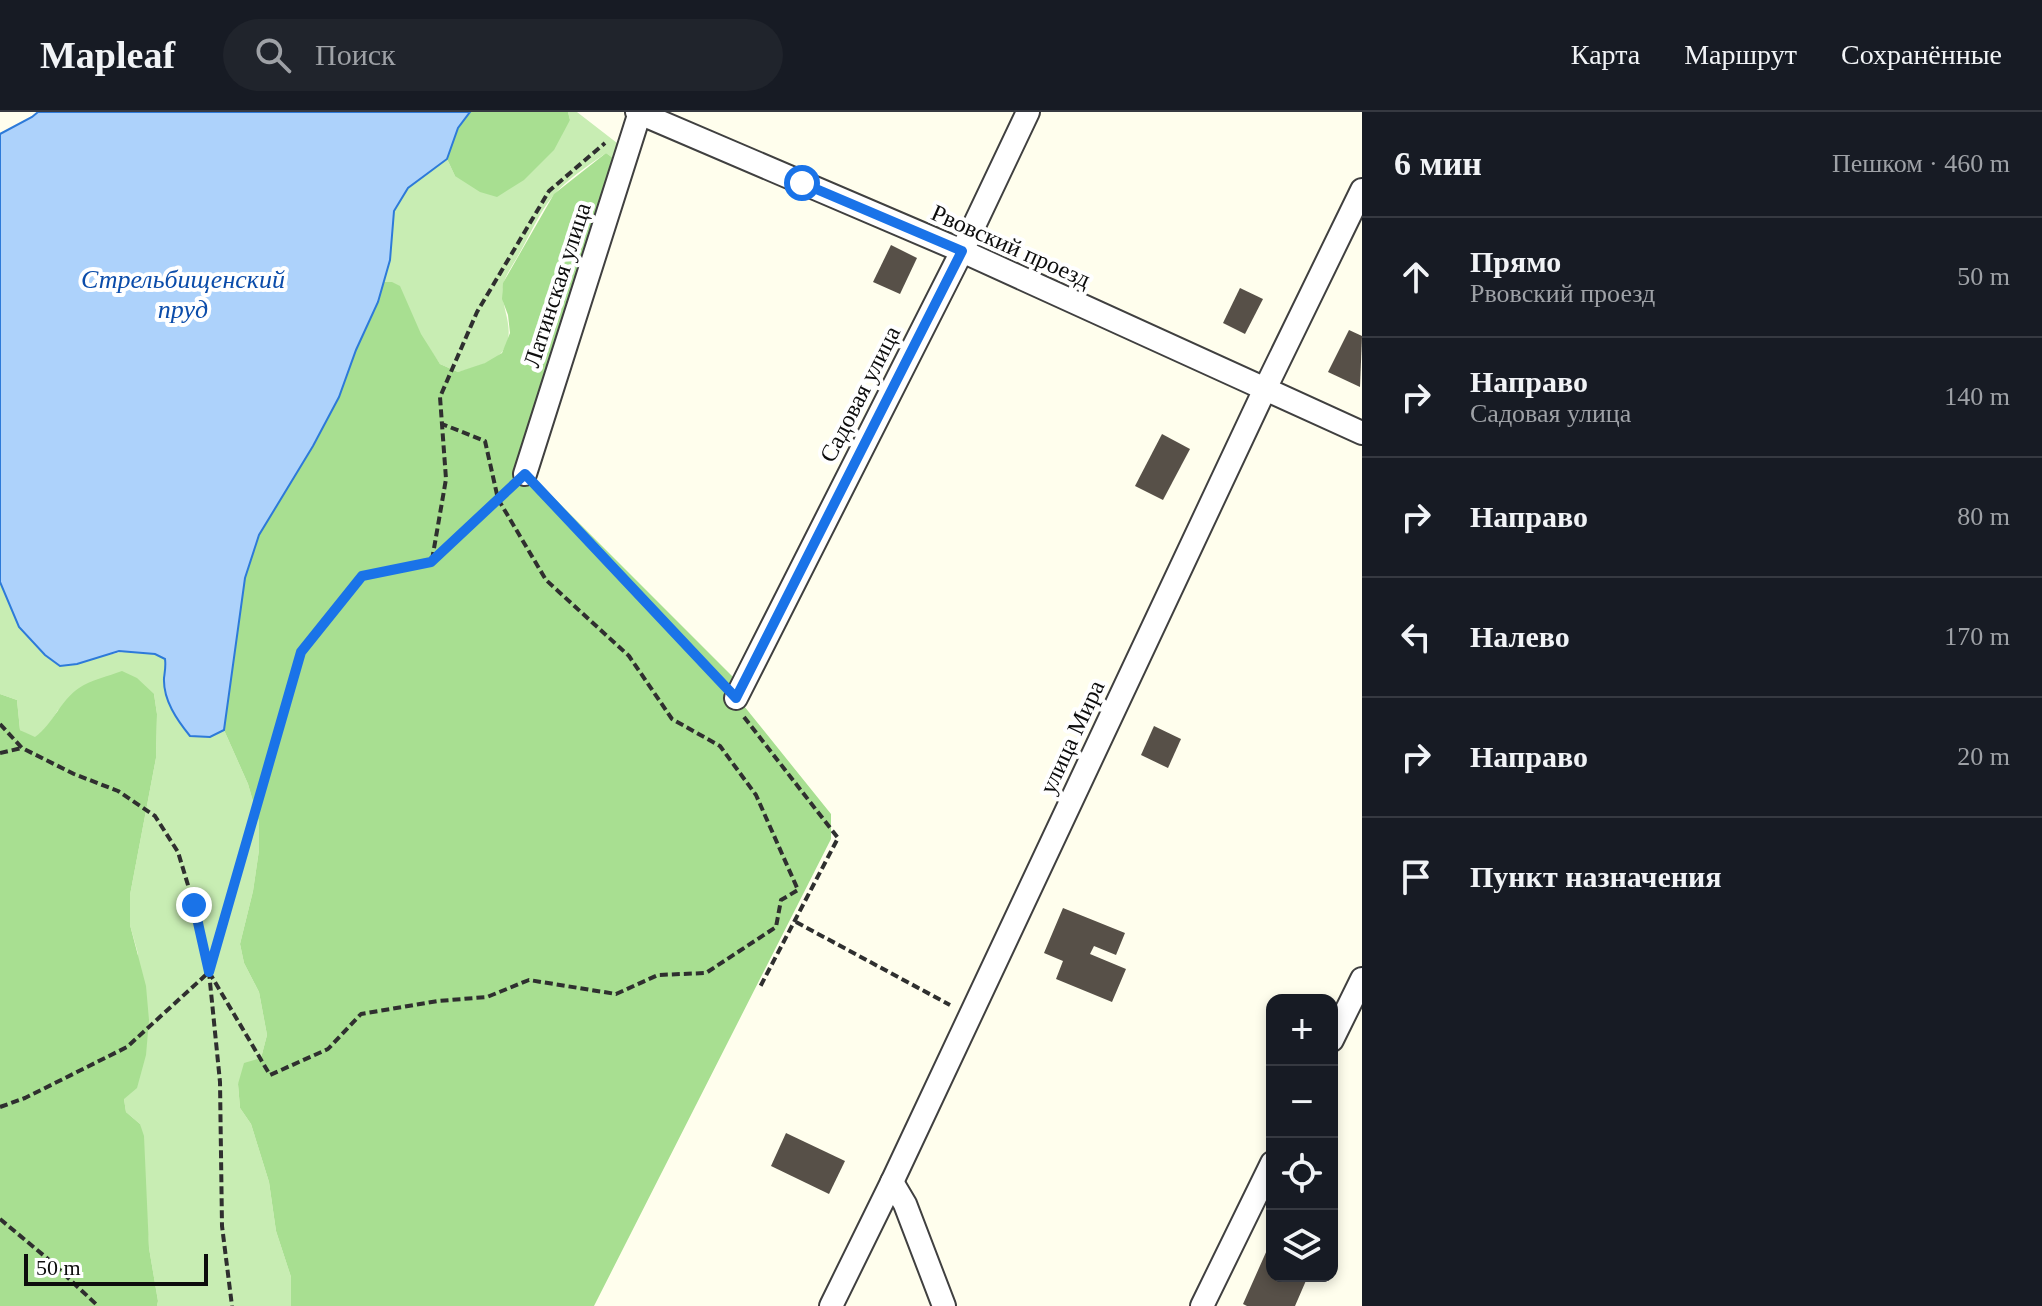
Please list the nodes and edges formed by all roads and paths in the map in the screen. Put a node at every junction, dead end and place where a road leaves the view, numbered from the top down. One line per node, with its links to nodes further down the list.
1 (638, 112): 5 (street, Рвовский проезд); 9 (street, Латинская улица)
2 (1028, 112): 5 (street, Садовая улица)
3 (605, 142): 7 (path)
4 (1362, 190): 6 (street, улица Мира)
5 (962, 251): 6 (street, Рвовский проезд); 12 (street, Садовая улица)
6 (1265, 389): 8 (street, Рвовский проезд); 20 (street, улица Мира)
7 (442, 424): 10 (path); 11 (path)
8 (1362, 433)
9 (525, 474): 10 (path); 12 (path)
10 (498, 499): 11 (path); 17 (path)
11 (431, 562): 17 (path)
12 (736, 698): 16 (path)
13 (0, 724): 14 (path)
14 (22, 748): 15 (path); 17 (path)
15 (0, 753)
16 (795, 922): 19 (path); 20 (path)
17 (209, 972): 22 (path); 27 (path)
18 (1362, 979): 21 (street)
19 (760, 987)
20 (969, 1016): 24 (street, улица Мира)
21 (1338, 1028)
22 (0, 1107)
23 (1266, 1175): 30 (street)
24 (892, 1182): 28 (street, улица Мира); 29 (street)
25 (0, 1219): 26 (path)
26 (98, 1306)
27 (232, 1306)
28 (831, 1306)
29 (944, 1306)
30 (1202, 1306)

